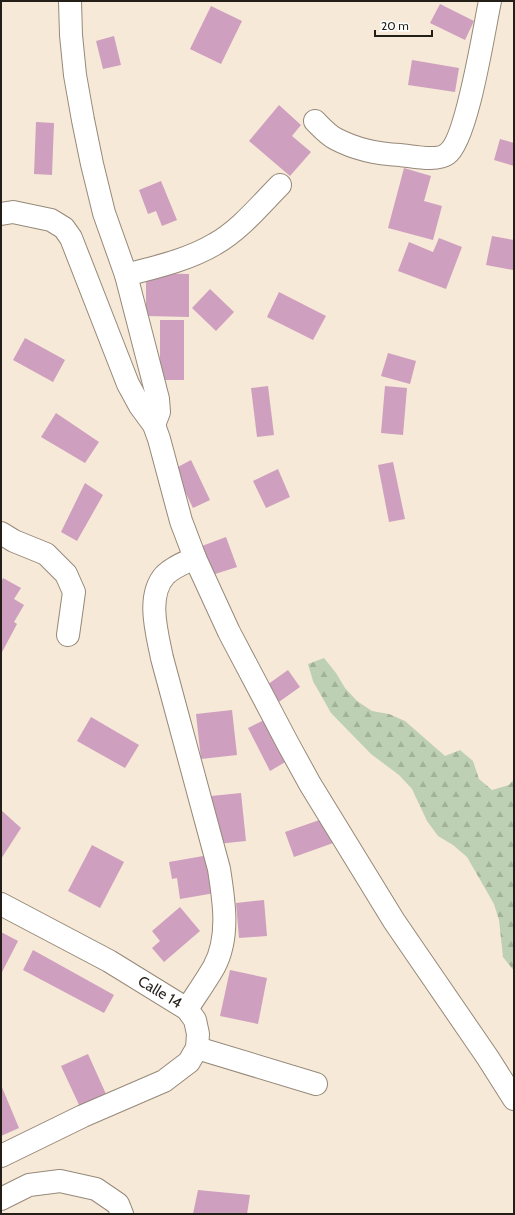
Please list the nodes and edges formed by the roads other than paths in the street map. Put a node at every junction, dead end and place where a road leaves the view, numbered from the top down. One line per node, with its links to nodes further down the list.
1 (70, 1): 6 (street)
2 (490, 1): 3 (street)
3 (315, 121)
4 (280, 185): 6 (street)
5 (1, 214): 7 (street)
6 (126, 275): 7 (street)
7 (154, 425): 9 (street)
8 (1, 533): 10 (street)
9 (194, 558): 12 (street); 15 (street)
10 (68, 635)
11 (1, 904): 12 (street, Calle 14)
12 (187, 1009): 13 (street, Calle 14)
13 (197, 1048): 14 (street); 16 (street)
14 (316, 1084)
15 (514, 1099)
16 (1, 1156)
17 (1, 1199): 18 (street)
18 (122, 1214)

